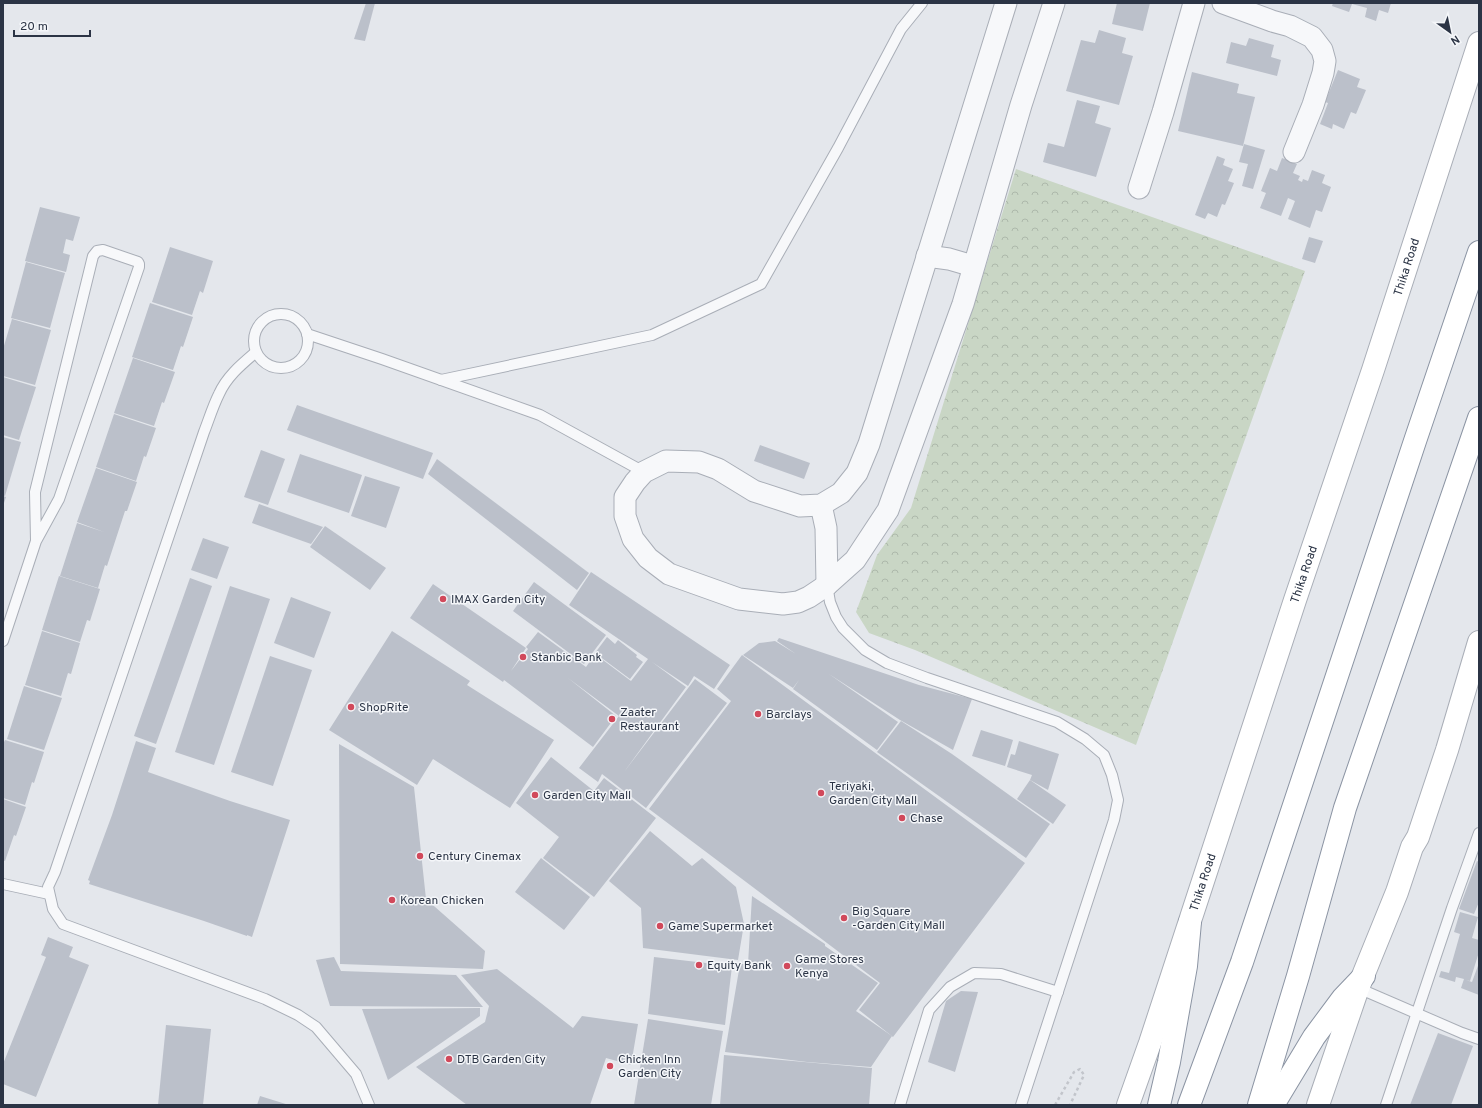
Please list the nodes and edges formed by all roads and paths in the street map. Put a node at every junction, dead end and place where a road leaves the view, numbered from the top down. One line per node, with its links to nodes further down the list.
1 (922, 3): 14 (lane)
2 (1006, 3): 10 (street)
3 (1054, 3): 11 (street)
4 (1194, 3): 8 (street)
5 (1223, 3): 7 (street)
6 (1479, 43): 25 (main road, Thika Road)
7 (1294, 152)
8 (1139, 188)
9 (1479, 252): 38 (main road)
10 (927, 256): 11 (street); 17 (street)
11 (973, 266): 19 (street)
12 (307, 334): 13 (lane); 13 (lane); 14 (lane)
13 (256, 352): 24 (lane)
14 (441, 380): 16 (lane)
15 (1479, 418): 39 (main road)
16 (644, 472): 17 (street); 19 (street)
17 (821, 505): 19 (street)
18 (36, 541): 18 (lane); 20 (lane)
19 (827, 585): 27 (lane)
20 (3, 641)
21 (1477, 654): 26 (main road)
22 (1479, 833): 28 (lane)
23 (3, 884): 24 (lane)
24 (49, 894): 31 (lane)
25 (1190, 922): 36 (main road, Thika Road); 37 (main road)
26 (1361, 982): 28 (lane); 30 (main road); 40 (main road)
27 (1058, 992): 32 (lane); 33 (lane)
28 (1418, 1014): 29 (lane); 41 (lane)
29 (1479, 1039)
30 (1321, 1104)
31 (369, 1105)
32 (900, 1105)
33 (1020, 1105)
34 (1055, 1105): 35 (path)
35 (1070, 1105)
36 (1128, 1105)
37 (1159, 1105)
38 (1189, 1105)
39 (1259, 1105)
40 (1273, 1105)
41 (1386, 1105)

